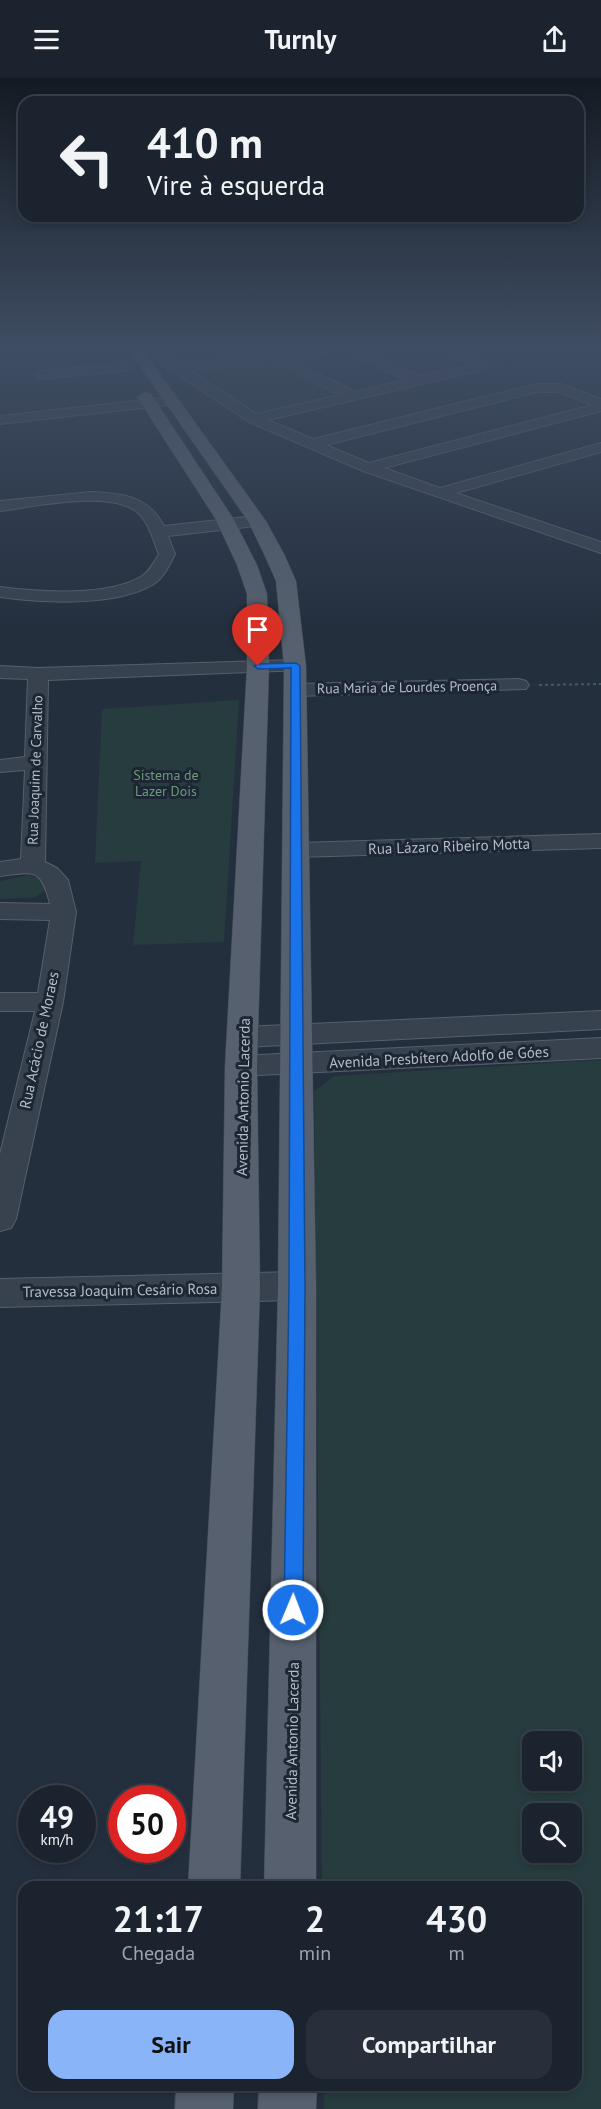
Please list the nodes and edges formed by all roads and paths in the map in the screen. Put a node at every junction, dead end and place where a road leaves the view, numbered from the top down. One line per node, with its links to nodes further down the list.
1 (186, 441): 11 (main road, Avenida Antonio Lacerda)
2 (305, 441): 5 (street)
3 (325, 441): 5 (street)
4 (469, 441): 7 (street)
5 (312, 444): 7 (street)
6 (601, 447): 8 (street)
7 (368, 468): 8 (street)
8 (438, 493): 13 (street)
9 (0, 506): 10 (street)
10 (149, 516): 11 (street); 12 (street)
11 (237, 516): 12 (street); 15 (main road, Avenida Antonio Lacerda); 18 (main road, Avenida Antonio Lacerda)
12 (157, 532): 14 (street)
13 (601, 548)
14 (0, 592)
15 (258, 666): 17 (street, Rua Maria de Lourdes Proença); 18 (street, Rua Maria de Lourdes Proença); 34 (main road, Avenida Antonio Lacerda)
16 (0, 672): 17 (street, Rua Maria de Lourdes Proença)
17 (38, 674): 21 (street, Rua Joaquim de Carvalho)
18 (296, 678): 20 (street, Rua Maria de Lourdes Proença); 24 (main road, Avenida Antonio Lacerda)
19 (601, 684): 20 (path)
20 (519, 685)
21 (36, 763): 22 (street); 25 (street, Rua Joaquim de Carvalho)
22 (0, 765)
23 (601, 841): 24 (street, Rua Lázaro Ribeiro Motta)
24 (296, 850): 33 (main road, Avenida Antonio Lacerda)
25 (37, 866): 26 (street); 28 (street, Rua Acácio de Moraes)
26 (0, 869)
27 (0, 911): 28 (street)
28 (64, 912): 30 (street, Rua Acácio de Moraes)
29 (0, 1002): 30 (street)
30 (50, 1002): 35 (street, Rua Acácio de Moraes)
31 (601, 1020): 33 (street, Avenida Presbítero Adolfo de Góes)
32 (601, 1048): 33 (street, Avenida Presbítero Adolfo de Góes)
33 (296, 1050): 34 (street, Avenida Presbítero Adolfo de Góes); 37 (main road, Avenida Antonio Lacerda)
34 (242, 1051): 38 (main road, Avenida Antonio Lacerda)
35 (11, 1115): 36 (street, Rua Acácio de Moraes)
36 (0, 1219)
37 (297, 1287): 38 (street, Travessa Joaquim Cesário Rosa); 41 (main road, Avenida Antonio Lacerda)
38 (241, 1288): 39 (street, Travessa Joaquim Cesário Rosa); 40 (main road, Avenida Antonio Lacerda)
39 (0, 1293)
40 (214, 1881)
41 (290, 1881)
42 (205, 2091): 44 (main road)
43 (288, 2091): 45 (main road)
44 (204, 2109)
45 (287, 2109)

